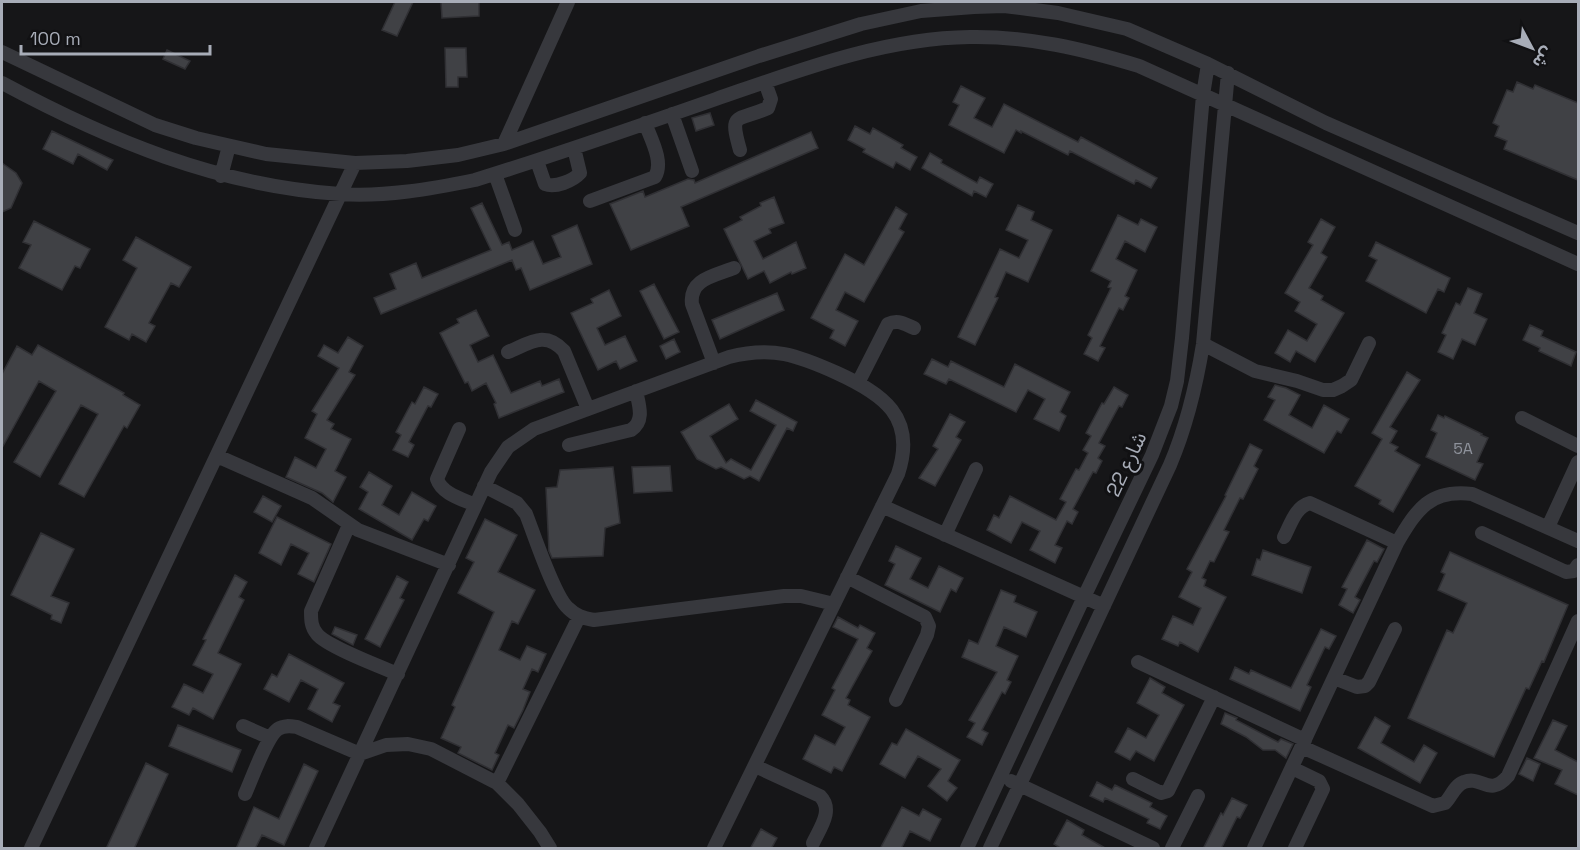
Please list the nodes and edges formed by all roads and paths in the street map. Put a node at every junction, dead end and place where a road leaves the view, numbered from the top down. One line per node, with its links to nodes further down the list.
1 (568, 2): 13 (street)
2 (2, 45): 4 (street)
3 (2, 52): 4 (street)
4 (16, 58): 14 (street)
5 (1208, 64): 6 (street); 9 (street, شارع 22); 13 (street)
6 (1228, 73): 10 (street, شارع 22); 25 (street)
7 (765, 82): 9 (street); 11 (street); 16 (street)
8 (2, 84): 21 (street)
9 (1203, 95): 10 (street); 56 (street, شارع 22)
10 (1224, 105): 26 (street); 30 (street, شارع 22)
11 (672, 114): 12 (street); 19 (street)
12 (645, 123): 15 (street); 23 (street)
13 (504, 144): 18 (street)
14 (229, 146): 18 (street); 21 (street)
15 (574, 148): 17 (street); 17 (street)
16 (740, 150)
17 (537, 161): 20 (street)
18 (355, 163): 22 (street)
19 (692, 171)
20 (495, 174): 22 (street); 24 (street)
21 (221, 176): 22 (street)
22 (340, 194): 40 (street)
23 (590, 201)
24 (514, 230)
25 (1577, 232)
26 (1578, 264)
27 (734, 268): 32 (street)
28 (914, 328): 33 (street)
29 (1369, 343): 30 (street)
30 (1203, 344): 58 (street, شارع 22)
31 (508, 352): 35 (street)
32 (714, 363): 33 (street); 34 (street)
33 (858, 383): 45 (street)
34 (636, 391): 35 (street); 38 (street)
35 (588, 409): 43 (street)
36 (1522, 418): 39 (street)
37 (459, 429): 44 (street)
38 (569, 445)
39 (1578, 446)
40 (217, 456): 46 (street); 81 (street)
41 (1578, 462): 47 (street)
42 (976, 469): 49 (street)
43 (484, 486): 44 (street); 59 (street)
44 (475, 506): 53 (street)
45 (882, 506): 49 (street); 55 (street)
46 (349, 525): 53 (street); 63 (street)
47 (1548, 527): 51 (street); 52 (street)
48 (1482, 533): 54 (street)
49 (945, 535): 56 (street)
50 (1284, 537): 52 (street)
51 (1578, 541)
52 (1397, 543): 64 (street)
53 (449, 565): 63 (street)
54 (1578, 565)
55 (847, 577): 57 (street); 66 (street)
56 (1084, 597): 58 (street); 73 (street, شارع 22)
57 (834, 604): 59 (street); 71 (street)
58 (1104, 606): 76 (street, شارع 22)
59 (579, 617): 75 (street)
60 (1578, 621): 69 (street)
61 (1395, 629): 64 (street)
62 (1138, 662): 65 (street)
63 (398, 674): 70 (street)
64 (1334, 678): 69 (street)
65 (1214, 698): 69 (street); 74 (street)
66 (896, 700)
67 (243, 726): 68 (street)
68 (270, 738): 70 (street); 77 (street)
69 (1303, 744): 72 (street)
70 (360, 754): 75 (street); 82 (street)
71 (755, 766): 79 (street); 84 (street)
72 (1292, 768): 89 (street); 90 (street)
73 (1001, 776): 76 (street); 85 (street, شارع 22)
74 (1133, 780)
75 (497, 783): 83 (street)
76 (1020, 785): 80 (street); 86 (street, شارع 22)
77 (245, 794)
78 (1198, 796): 88 (street)
79 (813, 843)
80 (1132, 844): 87 (street)
81 (31, 849)
82 (316, 849)
83 (550, 849)
84 (714, 849)
85 (967, 849)
86 (990, 849)
87 (1153, 849)
88 (1172, 849)
89 (1254, 849)
90 (1295, 849)

